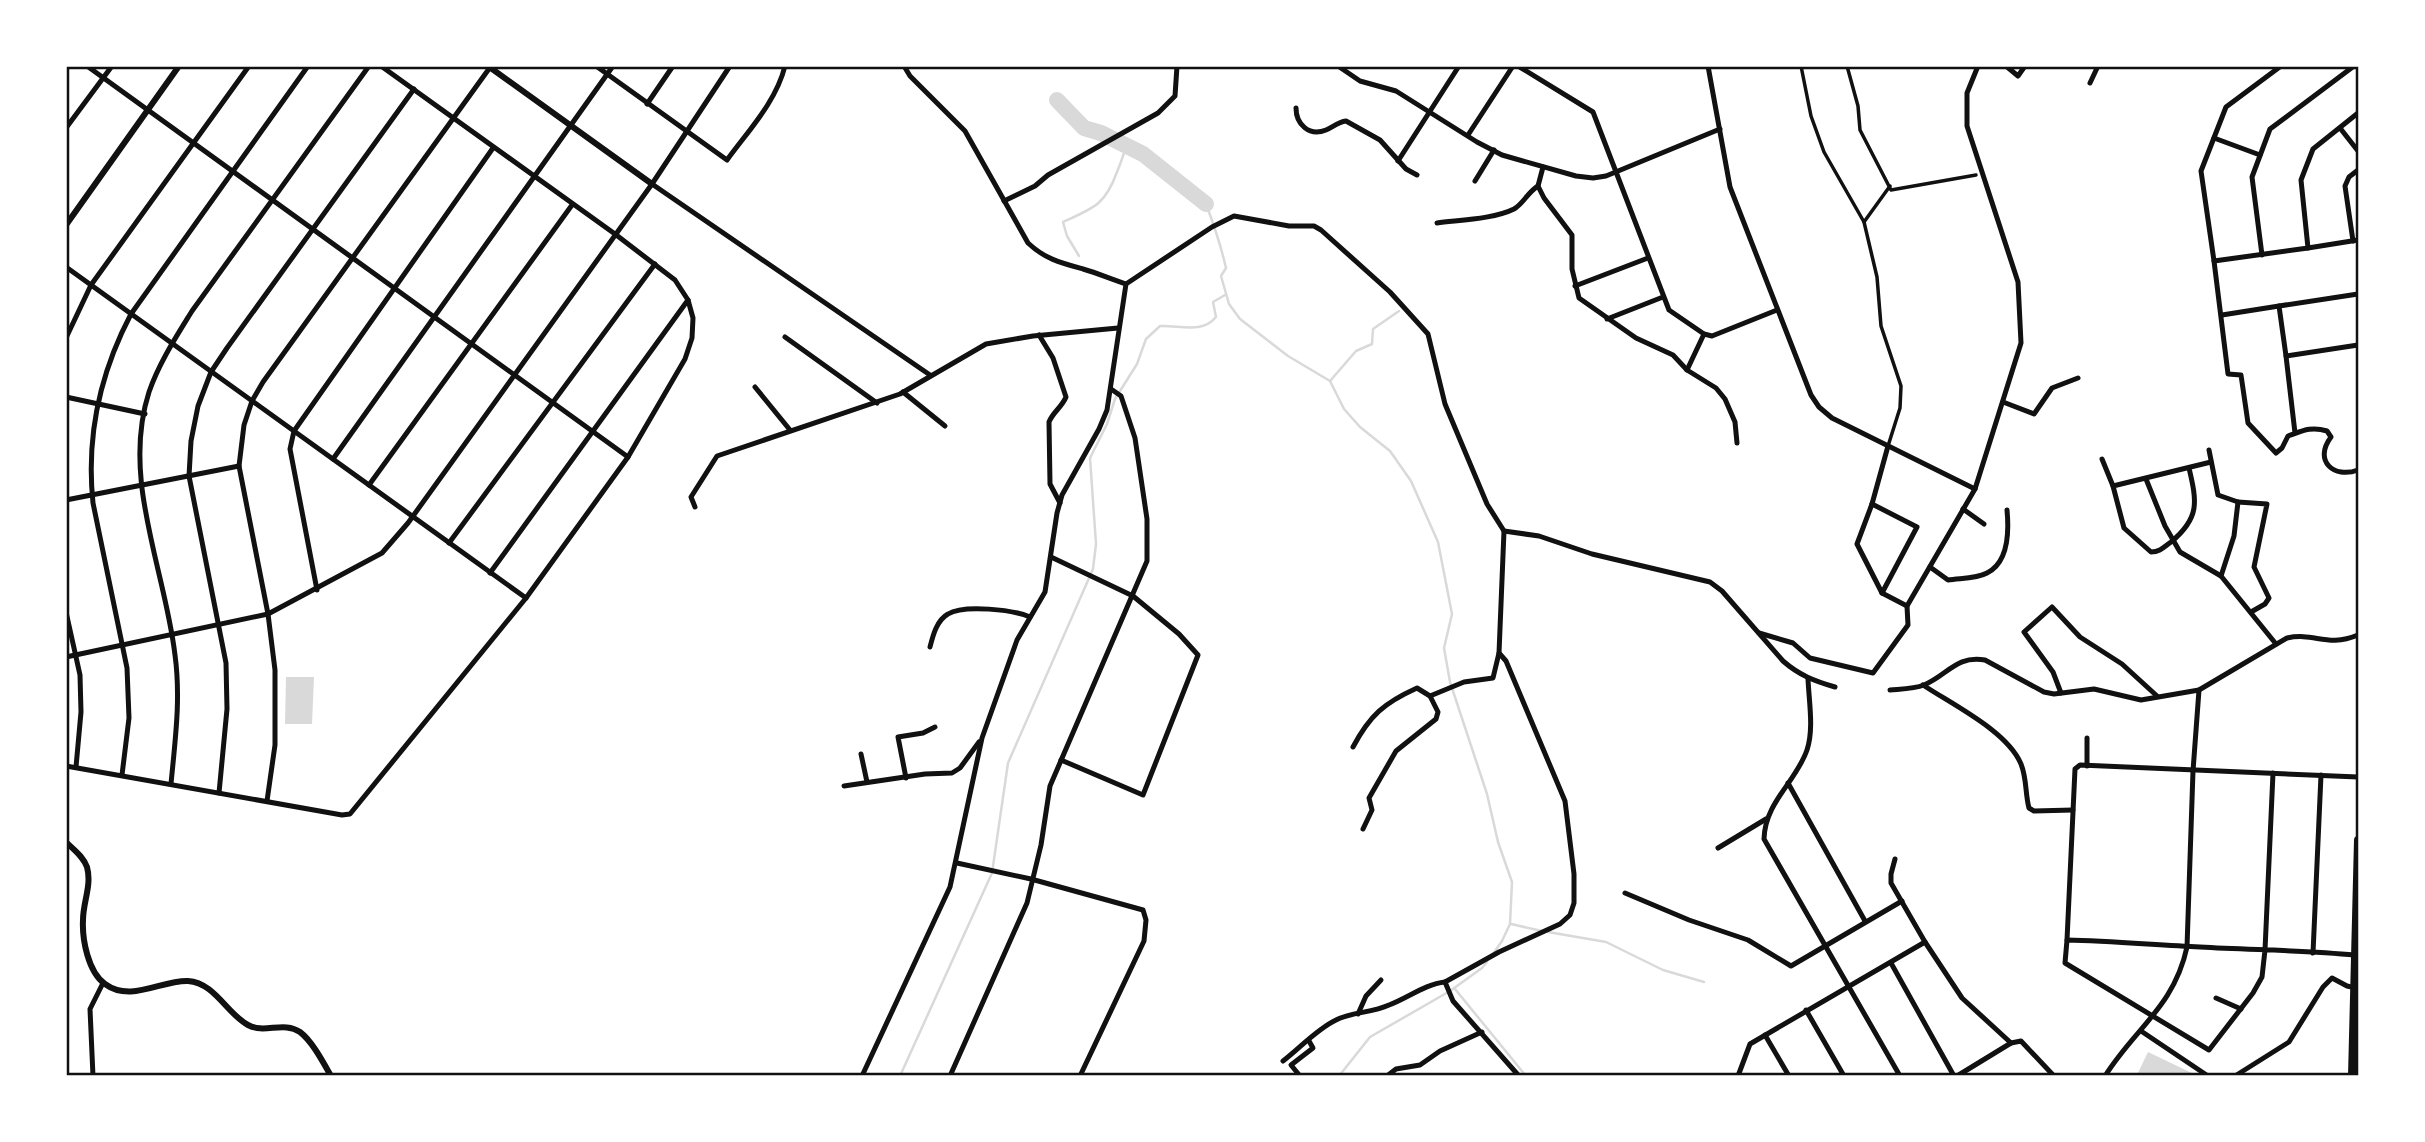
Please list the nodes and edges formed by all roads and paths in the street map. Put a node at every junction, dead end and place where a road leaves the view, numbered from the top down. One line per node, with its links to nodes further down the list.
1 (87, 66): 30 (street)
2 (111, 66): 30 (street)
3 (180, 66): 35 (street)
4 (249, 66): 46 (street)
5 (309, 66): 54 (street)
6 (369, 66): 63 (street)
7 (381, 66): 32 (street)
8 (596, 66): 29 (street)
9 (613, 66): 29 (street)
10 (673, 66): 33 (street)
11 (730, 66): 43 (street)
12 (785, 66): 43 (street)
13 (904, 66): 64 (street)
14 (1177, 66): 64 (street)
15 (1338, 66): 36 (street)
16 (1459, 66): 36 (street)
17 (1513, 66): 44 (street)
18 (1518, 66): 55 (street)
19 (1708, 66): 42 (street)
20 (1801, 66): 66 (street)
21 (1847, 66): 62 (street)
22 (1978, 66): 111 (street)
23 (2007, 66): 24 (street)
24 (2025, 66)
25 (2098, 66): 31 (street)
26 (2281, 66): 45 (street)
27 (2354, 66): 50 (street)
28 (490, 67): 38 (street); 39 (street)
29 (607, 75): 33 (street); 39 (street)
30 (103, 79): 35 (street); 40 (street)
31 (2090, 83)
32 (414, 89): 38 (street); 69 (street)
33 (647, 104): 43 (street)
34 (1296, 107): 51 (street)
35 (147, 110): 46 (street); 68 (street)
36 (1430, 111): 44 (street); 51 (street)
37 (2358, 113): 41 (street)
38 (454, 118): 47 (street); 75 (street)
39 (572, 127): 58 (street); 60 (street)
40 (66, 128)
41 (2340, 128): 49 (street); 72 (street)
42 (1720, 129): 55 (street); 87 (street)
43 (687, 132): 60 (street)
44 (1468, 135): 48 (street)
45 (2214, 138): 50 (street); 76 (street)
46 (194, 144): 54 (street); 80 (street)
47 (493, 148): 58 (street); 82 (street)
48 (1494, 150): 52 (street); 59 (street)
49 (2358, 151)
50 (2260, 155): 73 (street)
51 (1398, 161): 56 (street)
52 (1543, 167): 55 (street); 61 (street)
53 (2358, 170): 71 (street)
54 (233, 172): 63 (street); 88 (street)
55 (1616, 172): 74 (street)
56 (1417, 175)
57 (1976, 175): 62 (street)
58 (533, 177): 65 (street); 90 (street)
59 (1475, 181)
60 (652, 184): 70 (street); 104 (street)
61 (1538, 186): 67 (street); 81 (street)
62 (1889, 186): 66 (street)
63 (273, 201): 69 (street); 97 (street)
64 (1004, 201): 79 (street)
65 (572, 205): 70 (street); 99 (street)
66 (1864, 222): 122 (street)
67 (1437, 223)
68 (66, 225)
69 (311, 229): 75 (street); 102 (street)
70 (615, 234): 77 (street); 103 (street)
71 (2356, 241): 72 (street)
72 (2308, 248): 73 (street)
73 (2262, 255): 76 (street)
74 (1648, 258): 81 (street); 84 (street)
75 (352, 259): 82 (street); 110 (street)
76 (2214, 261): 89 (street)
77 (655, 264): 85 (street); 114 (street)
78 (66, 267): 80 (street)
79 (1126, 284): 92 (street); 147 (street)
80 (91, 285): 88 (street); 96 (street)
81 (1575, 286): 91 (street)
82 (393, 288): 90 (street); 118 (street)
83 (2358, 294): 86 (street)
84 (1663, 297): 91 (street); 93 (street)
85 (688, 300): 119 (street); 124 (street)
86 (2280, 306): 89 (street); 100 (street)
87 (1777, 310): 93 (street); 122 (street)
88 (131, 314): 97 (street); 112 (street)
89 (2222, 315): 120 (street)
90 (433, 317): 99 (street); 125 (street)
91 (1607, 318): 101 (street)
92 (1118, 328): 94 (street); 107 (street)
93 (1704, 334): 101 (street)
94 (1039, 335): 104 (street); 140 (street)
95 (785, 337): 113 (street)
96 (66, 338)
97 (172, 343): 102 (street); 115 (street)
98 (2358, 345): 100 (street)
99 (472, 346): 103 (street); 134 (street)
100 (2286, 356): 120 (street)
101 (1687, 370): 121 (street)
102 (211, 372): 110 (street); 131 (street)
103 (513, 375): 114 (street); 145 (street)
104 (930, 375): 108 (street)
105 (2078, 377): 111 (street)
106 (755, 387): 117 (street)
107 (1112, 389): 140 (street); 156 (street)
108 (903, 392): 113 (street); 116 (street)
109 (66, 397): 112 (street)
110 (252, 401): 118 (street); 128 (street)
111 (2003, 402): 136 (street)
112 (97, 403): 115 (street); 137 (street)
113 (877, 403): 117 (street)
114 (553, 404): 119 (street); 149 (street)
115 (145, 414): 133 (street)
116 (945, 426)
117 (790, 430): 142 (street)
118 (294, 431): 125 (street); 154 (street)
119 (593, 432): 124 (street); 152 (street)
120 (2295, 433): 130 (street)
121 (1737, 443)
122 (1888, 446): 136 (street); 141 (street)
123 (2209, 450): 127 (street)
124 (628, 457): 157 (street)
125 (332, 459): 134 (street)
126 (2102, 459): 135 (street)
127 (2211, 462): 129 (street); 139 (street)
128 (239, 466): 131 (street); 161 (street)
129 (2189, 468): 132 (street); 148 (street)
130 (2358, 470)
131 (189, 475): 133 (street); 163 (street)
132 (2146, 479): 135 (street); 148 (street)
133 (141, 485): 137 (street); 164 (street)
134 (369, 485): 145 (street)
135 (2113, 486): 148 (street)
136 (1975, 489): 143 (street)
137 (92, 495): 138 (street); 167 (street)
138 (66, 500)
139 (2238, 502): 153 (street); 160 (street)
140 (1060, 503): 150 (street)
141 (1872, 504): 155 (street); 155 (street)
142 (695, 507)
143 (1963, 509): 146 (street); 151 (street)
144 (2007, 510): 151 (street)
145 (412, 517): 149 (street); 154 (street)
146 (1984, 524)
147 (1504, 531): 165 (street); 170 (street)
148 (2174, 540): 153 (street)
149 (449, 543): 152 (street)
150 (1051, 557): 156 (street); 162 (street)
151 (1930, 567): 158 (street)
152 (490, 573): 157 (street)
153 (2221, 576): 160 (street)
154 (317, 590): 161 (street)
155 (1882, 593): 158 (street)
156 (1133, 596): 186 (street); 186 (street)
157 (526, 598): 201 (street)
158 (1907, 606): 165 (street)
159 (66, 612): 171 (street)
160 (2251, 612): 168 (street)
161 (268, 614): 163 (street); 201 (street)
162 (1030, 617): 169 (street); 182 (street)
163 (219, 624): 164 (street); 200 (street)
164 (172, 633): 167 (street); 198 (street)
165 (1759, 633): 173 (street)
166 (2358, 635): 168 (street)
167 (123, 644): 171 (street); 192 (street)
168 (2276, 644): 177 (street)
169 (930, 647)
170 (1499, 653): 179 (street); 224 (street)
171 (76, 655): 172 (street); 189 (street)
172 (66, 657)
173 (1808, 679): 175 (street); 197 (street)
174 (1923, 685): 176 (street); 178 (street); 202 (street)
175 (1835, 687)
176 (1890, 690)
177 (2199, 690): 180 (street); 190 (street)
178 (2061, 693): 180 (street); 180 (street)
179 (1430, 696): 184 (street); 204 (street)
180 (2157, 696)
181 (935, 727): 195 (street)
182 (982, 738): 195 (street); 209 (street)
183 (2087, 738): 188 (street)
184 (1353, 747)
185 (861, 754): 196 (street)
186 (1061, 760): 210 (street)
187 (66, 766): 189 (street)
188 (2087, 766): 190 (street); 202 (street)
189 (76, 767): 192 (street)
190 (2193, 771): 191 (street); 217 (street)
191 (2273, 773): 193 (street); 218 (street)
192 (122, 775): 198 (street)
193 (2321, 775): 194 (street); 219 (street)
194 (2358, 777)
195 (906, 778): 196 (street)
196 (867, 782): 199 (street)
197 (1788, 783): 203 (street); 213 (street)
198 (171, 784): 200 (street)
199 (844, 786)
200 (219, 793): 201 (street)
201 (267, 801)
202 (2073, 810): 214 (street)
203 (1766, 818): 207 (street); 216 (street)
204 (1363, 829)
205 (2358, 840): 220 (main road)
206 (66, 842): 223 (street)
207 (1718, 848)
208 (1895, 859): 212 (street)
209 (957, 863): 210 (street); 239 (street)
210 (1031, 879): 243 (street); 244 (street)
211 (1625, 893): 216 (street)
212 (1902, 901): 213 (street); 215 (street)
213 (1866, 921): 216 (street)
214 (2067, 940): 217 (street); 231 (street)
215 (1925, 942): 221 (street); 236 (street)
216 (1824, 946): 225 (street)
217 (2187, 947): 218 (street); 231 (street)
218 (2265, 950): 219 (street); 228 (street)
219 (2313, 953): 220 (street)
220 (2357, 955): 226 (main road)
221 (1891, 963): 225 (street); 252 (street)
222 (1371, 978): 230 (street)
223 (103, 983): 241 (street); 242 (street)
224 (1446, 984): 230 (street); 233 (street)
225 (1848, 987): 229 (street); 251 (street)
226 (2356, 988): 238 (main road); 255 (street)
227 (2216, 998): 228 (street)
228 (2241, 1009): 231 (street)
229 (1806, 1010): 234 (street); 250 (street)
230 (1359, 1014): 235 (street)
231 (2153, 1016): 232 (street)
232 (2141, 1031): 253 (street); 254 (street)
233 (1482, 1032): 246 (street); 247 (street)
234 (1765, 1035): 248 (street); 249 (street)
235 (1309, 1041): 237 (street); 245 (street)
236 (2011, 1043): 240 (street); 252 (street)
237 (1283, 1061)
238 (2356, 1061): 256 (main road)
239 (863, 1073)
240 (2053, 1075)
241 (93, 1076)
242 (331, 1076)
243 (950, 1076)
244 (1080, 1076)
245 (1300, 1076)
246 (1387, 1076)
247 (1519, 1076)
248 (1738, 1076)
249 (1789, 1076)
250 (1844, 1076)
251 (1900, 1076)
252 (1955, 1076)
253 (2105, 1076)
254 (2208, 1076)
255 (2235, 1076)
256 (2352, 1076)

